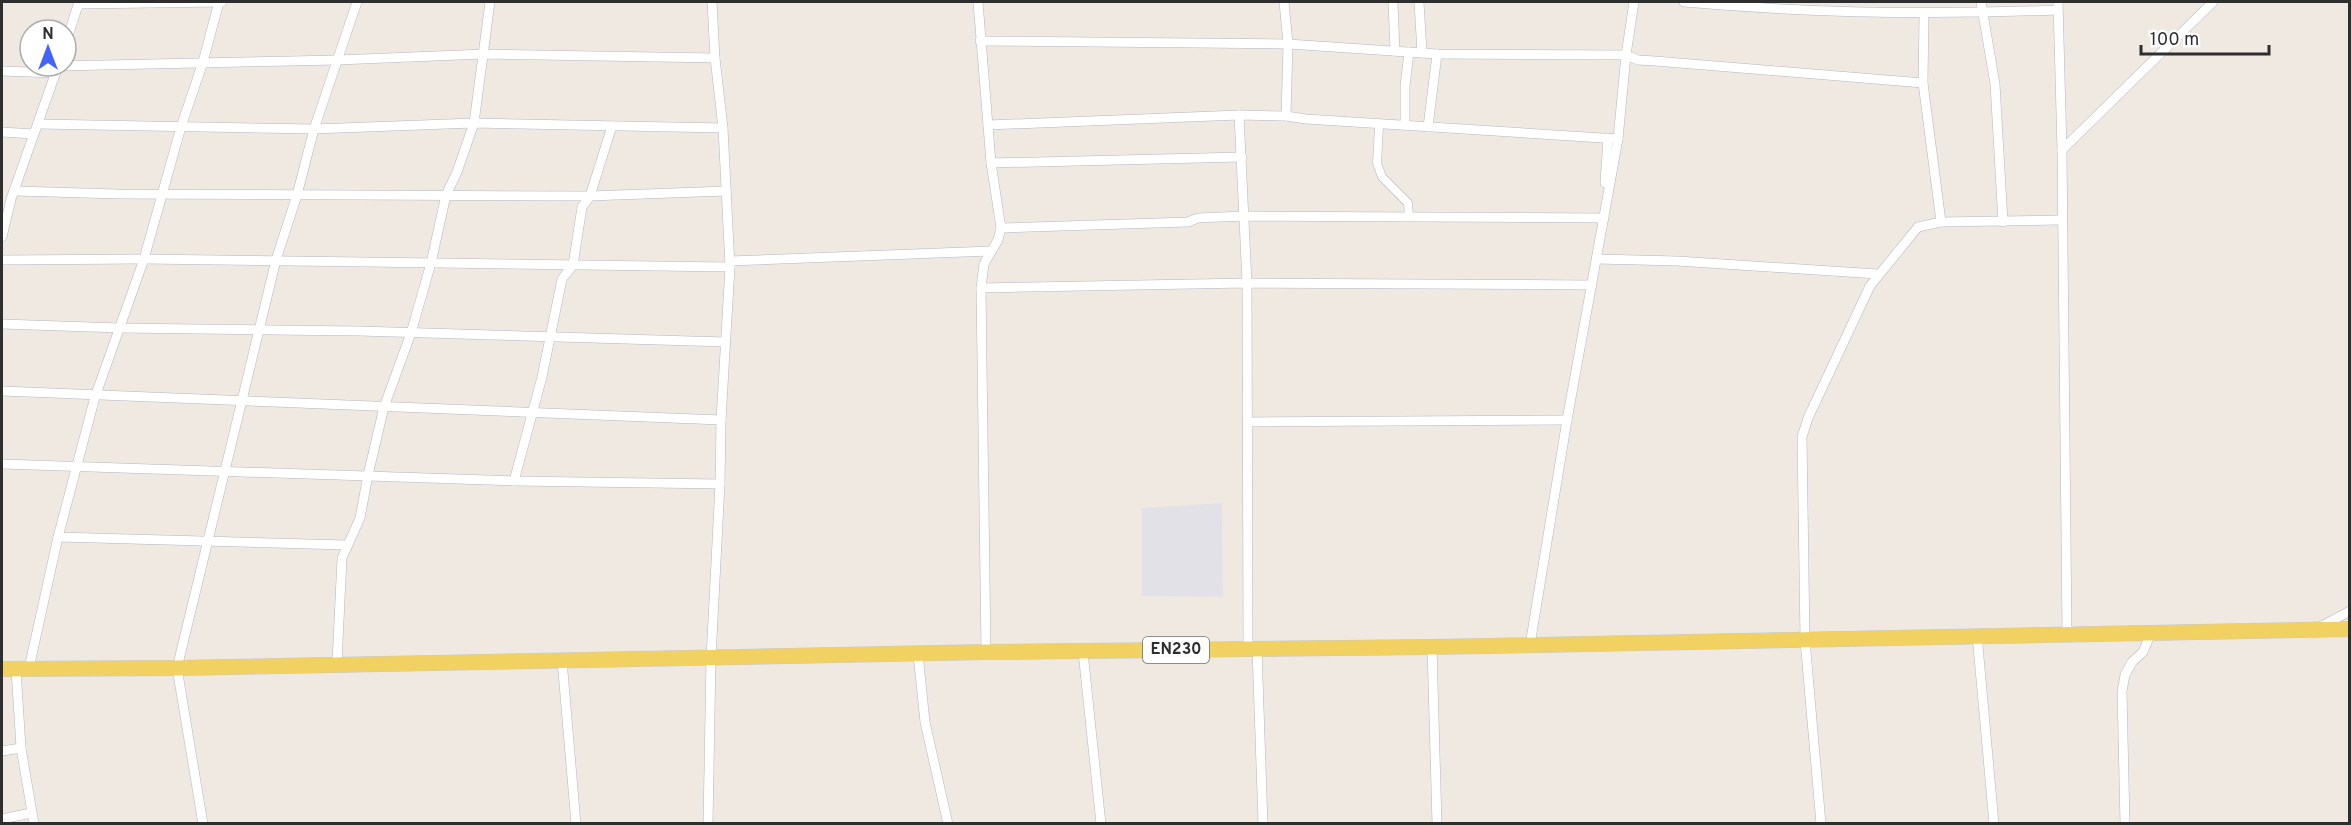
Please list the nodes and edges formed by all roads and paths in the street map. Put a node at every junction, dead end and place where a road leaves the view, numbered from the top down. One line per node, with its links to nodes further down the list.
1 (79, 2): 2 (street); 17 (street)
2 (221, 2): 28 (street)
3 (357, 2): 27 (street)
4 (490, 2): 23 (street)
5 (712, 2): 26 (street)
6 (978, 2): 18 (street)
7 (1284, 2): 19 (street)
8 (1393, 2): 20 (street)
9 (1419, 2): 22 (street)
10 (1634, 2): 25 (street)
11 (1684, 2): 16 (street)
12 (1981, 2): 15 (street)
13 (2213, 2): 49 (street)
14 (2057, 6): 15 (street); 49 (street)
15 (1982, 13): 16 (street); 63 (street)
16 (1924, 14): 33 (street)
17 (74, 18)
18 (980, 41): 19 (street); 38 (street)
19 (1288, 44): 20 (street); 35 (street)
20 (1395, 51): 21 (street)
21 (1409, 52): 22 (street); 39 (street)
22 (1422, 53): 24 (street)
23 (484, 54): 26 (street); 27 (street); 36 (street)
24 (1437, 54): 25 (street); 42 (street)
25 (1626, 55): 33 (street); 48 (street)
26 (715, 58): 44 (street)
27 (338, 60): 28 (street); 45 (street)
28 (203, 62): 29 (street); 43 (street)
29 (78, 67)
30 (18, 70): 31 (street)
31 (2, 71)
32 (54, 78): 37 (street)
33 (1923, 83): 62 (street)
34 (1239, 115): 35 (street); 38 (street); 50 (street)
35 (1286, 116): 39 (street)
36 (474, 123): 40 (street); 45 (street); 55 (street)
37 (39, 124): 43 (street); 47 (street)
38 (988, 125): 51 (street)
39 (1405, 125): 42 (street)
40 (612, 126): 44 (street); 57 (street)
41 (1379, 126): 59 (street)
42 (1428, 127): 48 (street)
43 (181, 128): 45 (street); 53 (street)
44 (723, 128): 52 (street)
45 (314, 129): 54 (street)
46 (2, 132): 47 (street)
47 (34, 134): 56 (street)
48 (1613, 138): 60 (street)
49 (2062, 150): 61 (street)
50 (1242, 157): 51 (street); 58 (street)
51 (991, 163): 64 (street)
52 (726, 191): 57 (street); 72 (street)
53 (164, 194): 54 (street); 56 (street); 67 (street)
54 (297, 195): 55 (street); 70 (street)
55 (446, 195): 57 (street); 71 (street)
56 (9, 196): 65 (street)
57 (590, 196): 73 (street)
58 (1245, 216): 59 (street); 64 (street); 75 (street)
59 (1409, 217): 60 (street)
60 (1602, 218): 68 (street)
61 (2061, 220): 63 (street); 105 (street)
62 (1941, 222): 63 (street); 74 (street)
63 (2003, 222)
64 (1001, 228): 66 (street)
65 (2, 237)
66 (991, 251): 72 (street); 77 (street)
67 (144, 259): 69 (street); 70 (street); 79 (street)
68 (1596, 259): 74 (street); 76 (street)
69 (2, 260)
70 (276, 260): 71 (street); 80 (street)
71 (431, 263): 73 (street); 81 (street)
72 (730, 264): 73 (street); 83 (street)
73 (573, 265): 82 (street)
74 (1878, 274): 107 (street)
75 (1247, 283): 76 (street); 77 (street); 91 (street)
76 (1592, 285): 90 (street)
77 (981, 288): 111 (street)
78 (2, 324): 79 (street)
79 (120, 328): 80 (street); 85 (street)
80 (260, 330): 81 (street); 86 (street)
81 (411, 333): 82 (street); 87 (street)
82 (552, 336): 83 (street); 88 (street)
83 (725, 342): 89 (street)
84 (2, 392): 85 (street)
85 (95, 397): 86 (street); 93 (street)
86 (241, 401): 87 (street); 94 (street)
87 (384, 407): 88 (street); 95 (street)
88 (532, 413): 89 (street); 96 (street)
89 (721, 420): 97 (street)
90 (1567, 420): 91 (street); 108 (street)
91 (1248, 422): 110 (street)
92 (2, 464): 93 (street)
93 (77, 466): 94 (street); 98 (street)
94 (224, 473): 95 (street); 99 (street)
95 (368, 475): 96 (street); 100 (street)
96 (514, 481): 97 (street)
97 (720, 484): 114 (street)
98 (58, 537): 99 (street); 118 (street)
99 (207, 543): 100 (street); 117 (street)
100 (346, 545): 116 (street)
101 (2349, 611): 102 (street)
102 (2315, 630): 103 (main road, EN230); 104 (main road, EN230)
103 (2349, 630)
104 (2151, 633): 105 (main road, EN230); 132 (street)
105 (2067, 634): 106 (main road, EN230)
106 (1977, 635): 107 (main road, EN230); 131 (street)
107 (1805, 639): 108 (main road, EN230); 130 (street)
108 (1530, 645): 109 (main road, EN230)
109 (1432, 647): 110 (main road, EN230); 129 (street)
110 (1252, 649): 112 (main road, EN230); 128 (street)
111 (986, 652): 112 (main road, EN230); 113 (main road, EN230)
112 (1083, 652): 127 (street)
113 (918, 654): 114 (main road, EN230); 126 (street)
114 (711, 658): 115 (main road, EN230); 125 (street)
115 (562, 660): 116 (main road, EN230); 124 (street)
116 (337, 663): 117 (main road, EN230)
117 (177, 668): 118 (main road, EN230); 123 (street)
118 (15, 669): 119 (street)
119 (21, 748): 120 (street); 121 (street)
120 (2, 751)
121 (32, 818): 122 (street)
122 (2, 819)
123 (203, 824)
124 (576, 824)
125 (708, 824)
126 (948, 824)
127 (1101, 824)
128 (1263, 824)
129 (1437, 824)
130 (1821, 824)
131 (1994, 824)
132 (2125, 824)

